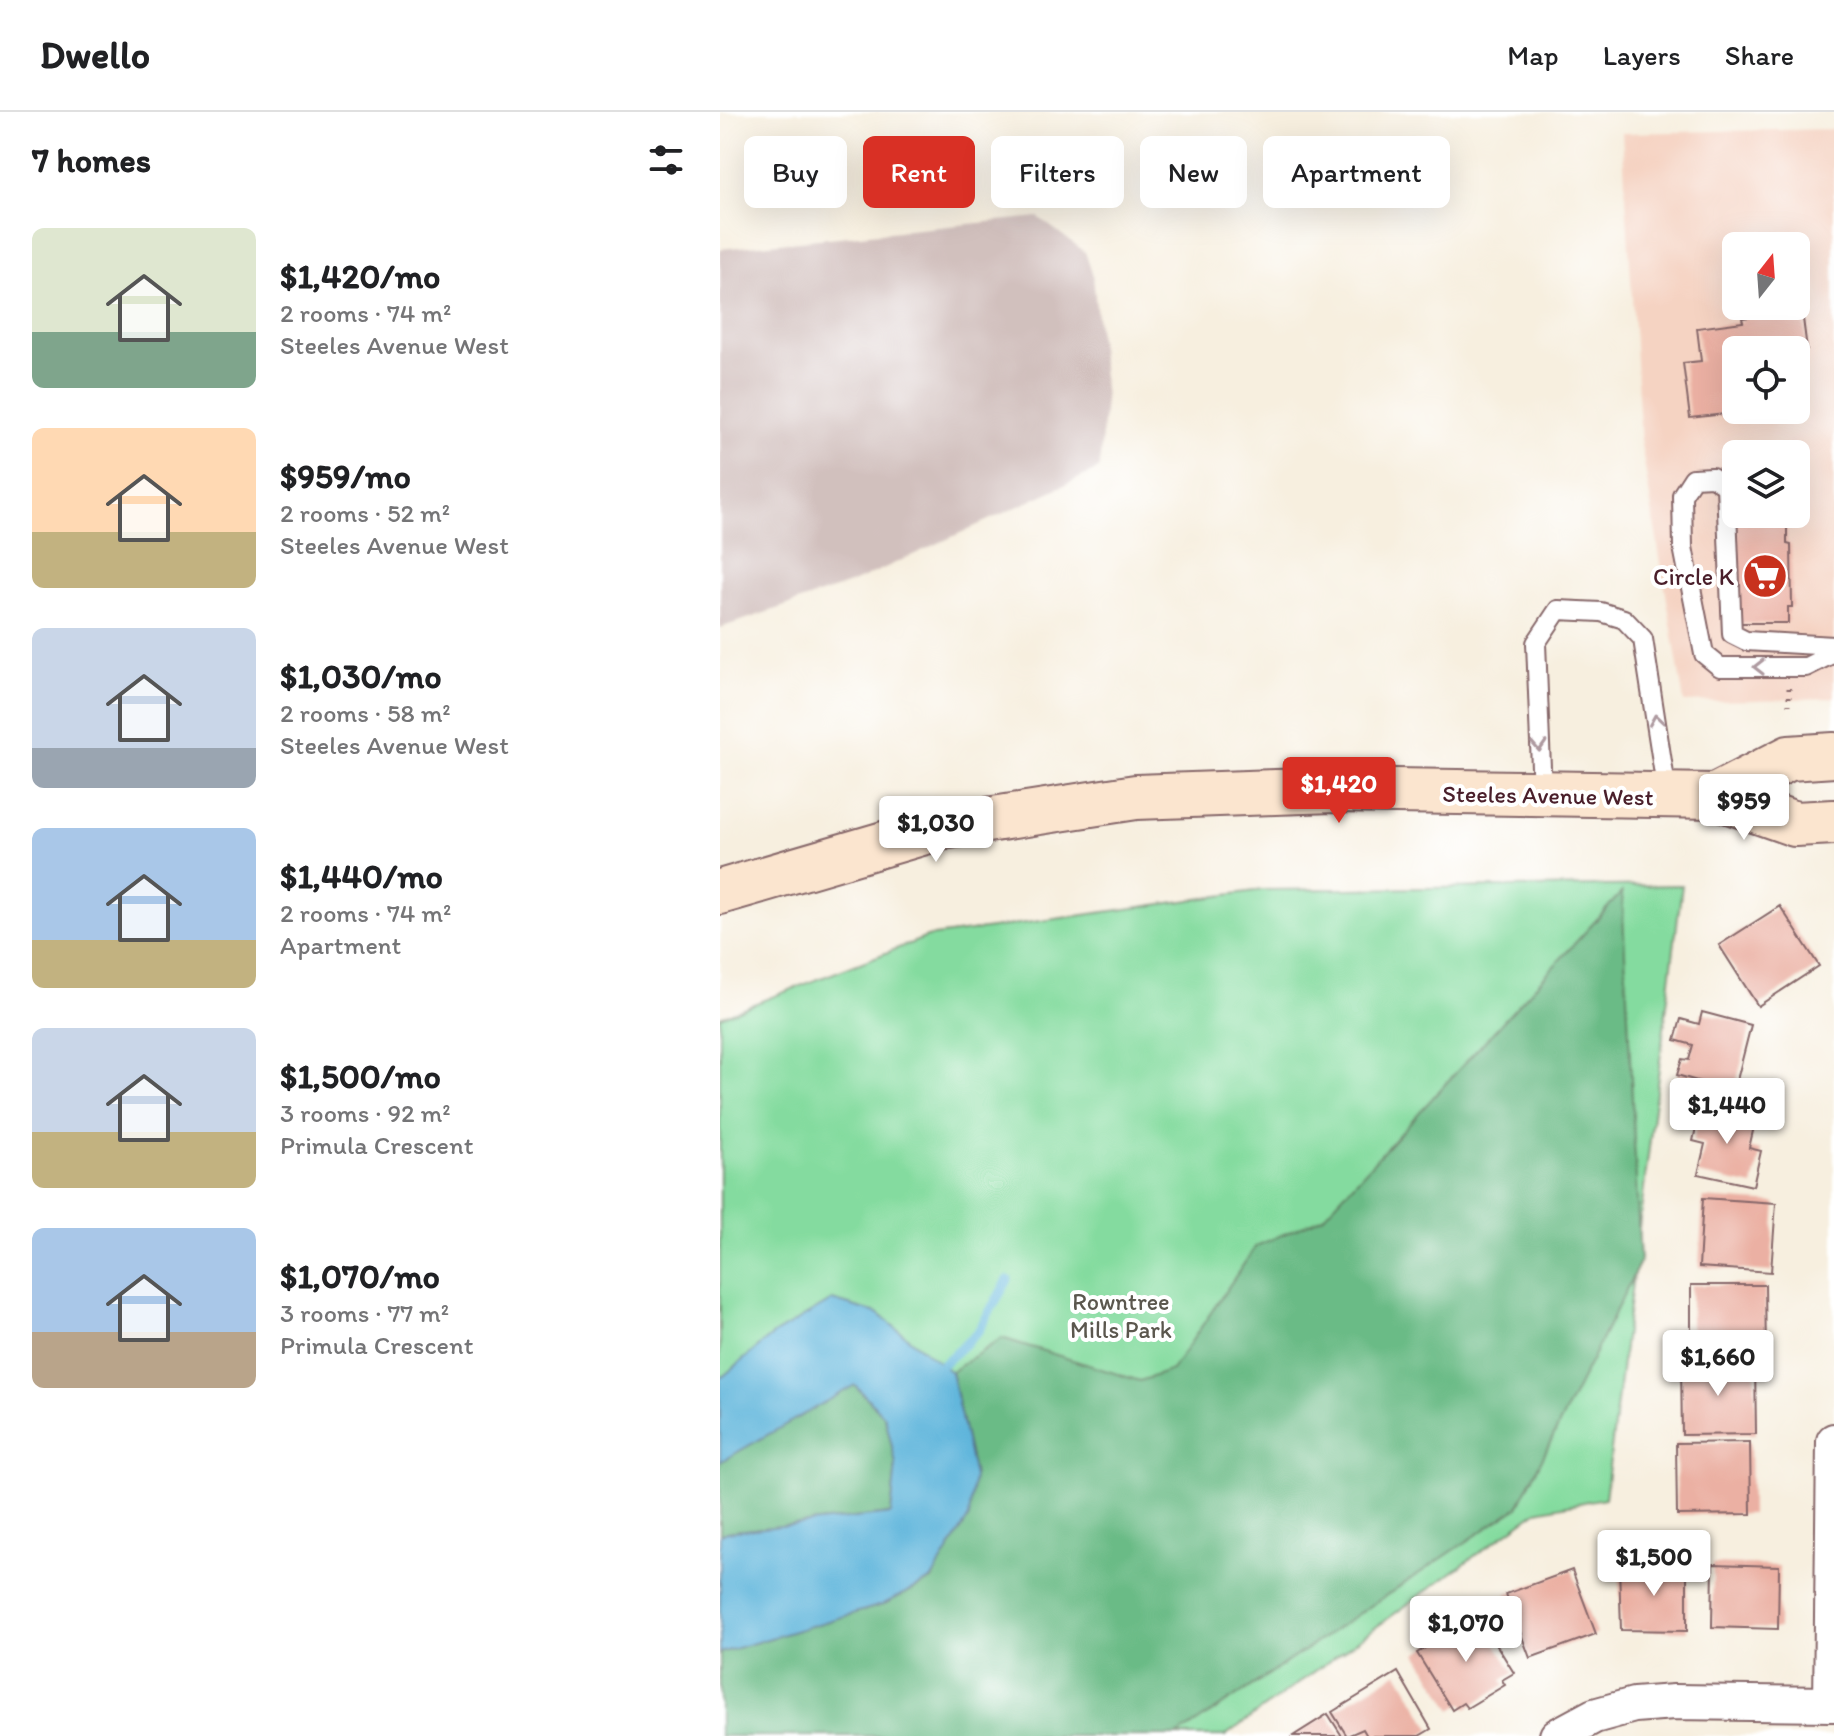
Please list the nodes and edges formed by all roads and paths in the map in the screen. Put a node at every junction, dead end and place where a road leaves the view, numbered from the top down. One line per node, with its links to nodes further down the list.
1 (1834, 646): 2 (lane, one-way to 1)
2 (1834, 653)
3 (1834, 755): 5 (main road, Steeles Avenue West)
4 (1542, 795): 6 (main road, Steeles Avenue West); 6 (lane, one-way to 4); 8 (main road, Steeles Avenue West)
5 (1715, 796): 6 (main road, Steeles Avenue West); 7 (main road, Steeles Avenue West)
6 (1668, 797)
7 (1834, 822)
8 (720, 892)
9 (1834, 1441): 10 (street)
10 (1832, 1704): 11 (street)
11 (1557, 1736)

